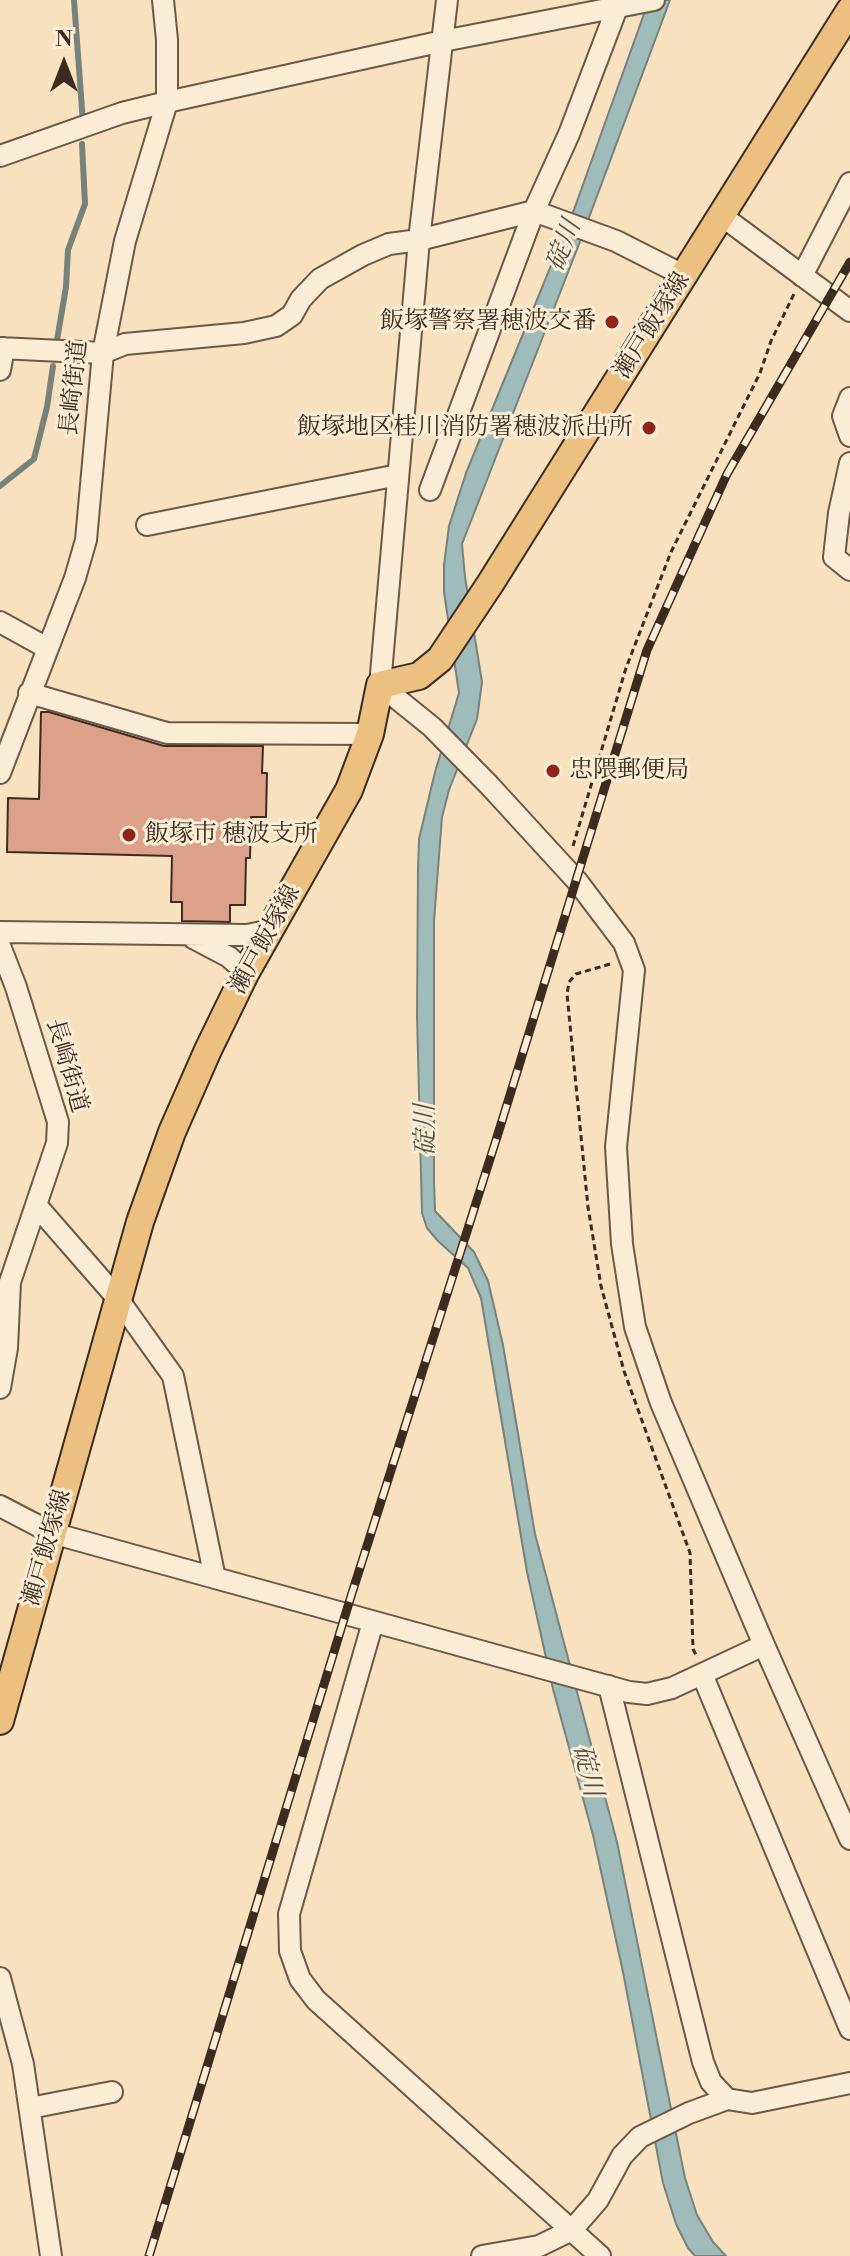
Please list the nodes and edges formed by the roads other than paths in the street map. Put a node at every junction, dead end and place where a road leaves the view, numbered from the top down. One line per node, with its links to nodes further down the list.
1 (163, 0): 7 (street, 長崎街道)
2 (447, 0): 6 (street)
3 (654, 0): 4 (street)
4 (621, 5): 6 (street); 10 (street)
5 (850, 10): 11 (main road, 瀬戸飯塚線)
6 (443, 41): 7 (street); 12 (street)
7 (167, 102): 8 (street); 17 (street, 長崎街道)
8 (0, 156)
9 (850, 183): 14 (street)
10 (537, 211): 12 (street); 13 (street); 23 (street)
11 (722, 216): 13 (main road, 瀬戸飯塚線); 14 (street)
12 (419, 240): 17 (street); 22 (street)
13 (685, 276): 28 (main road, 瀬戸飯塚線)
14 (802, 276): 15 (street)
15 (850, 311)
16 (2, 348): 17 (street); 18 (street)
17 (103, 353): 27 (street, 長崎街道)
18 (0, 370)
19 (850, 398): 20 (street)
20 (850, 436)
21 (850, 463): 25 (street)
22 (398, 475): 24 (street); 28 (street)
23 (430, 490)
24 (146, 525)
25 (850, 570)
26 (0, 622): 27 (street)
27 (47, 648): 29 (street, 長崎街道)
28 (380, 685): 30 (main road, 瀬戸飯塚線); 44 (street)
29 (29, 693): 30 (street); 31 (street, 長崎街道)
30 (370, 734): 32 (main road, 瀬戸飯塚線)
31 (0, 773)
32 (272, 926): 34 (street); 36 (main road, 瀬戸飯塚線)
33 (0, 932): 34 (street)
34 (186, 935): 36 (street)
35 (0, 946): 37 (street, 長崎街道)
36 (246, 972): 38 (main road, 瀬戸飯塚線)
37 (36, 1205): 38 (street); 39 (street, 長崎街道)
38 (118, 1299): 41 (main road, 瀬戸飯塚線); 42 (street)
39 (0, 1388)
40 (0, 1506): 41 (street)
41 (52, 1533): 42 (street); 47 (main road, 瀬戸飯塚線)
42 (215, 1578): 43 (street)
43 (373, 1622): 46 (street); 55 (street)
44 (764, 1645): 45 (street); 48 (street)
45 (702, 1674): 46 (street); 50 (street)
46 (609, 1686): 53 (street)
47 (0, 1721)
48 (850, 1839)
49 (0, 1978): 54 (street)
50 (850, 2029)
51 (850, 2083): 53 (street)
52 (112, 2092): 54 (street)
53 (727, 2099): 55 (street)
54 (30, 2108): 56 (street)
55 (572, 2230): 57 (street); 58 (street)
56 (51, 2256)
57 (482, 2256)
58 (600, 2256)

